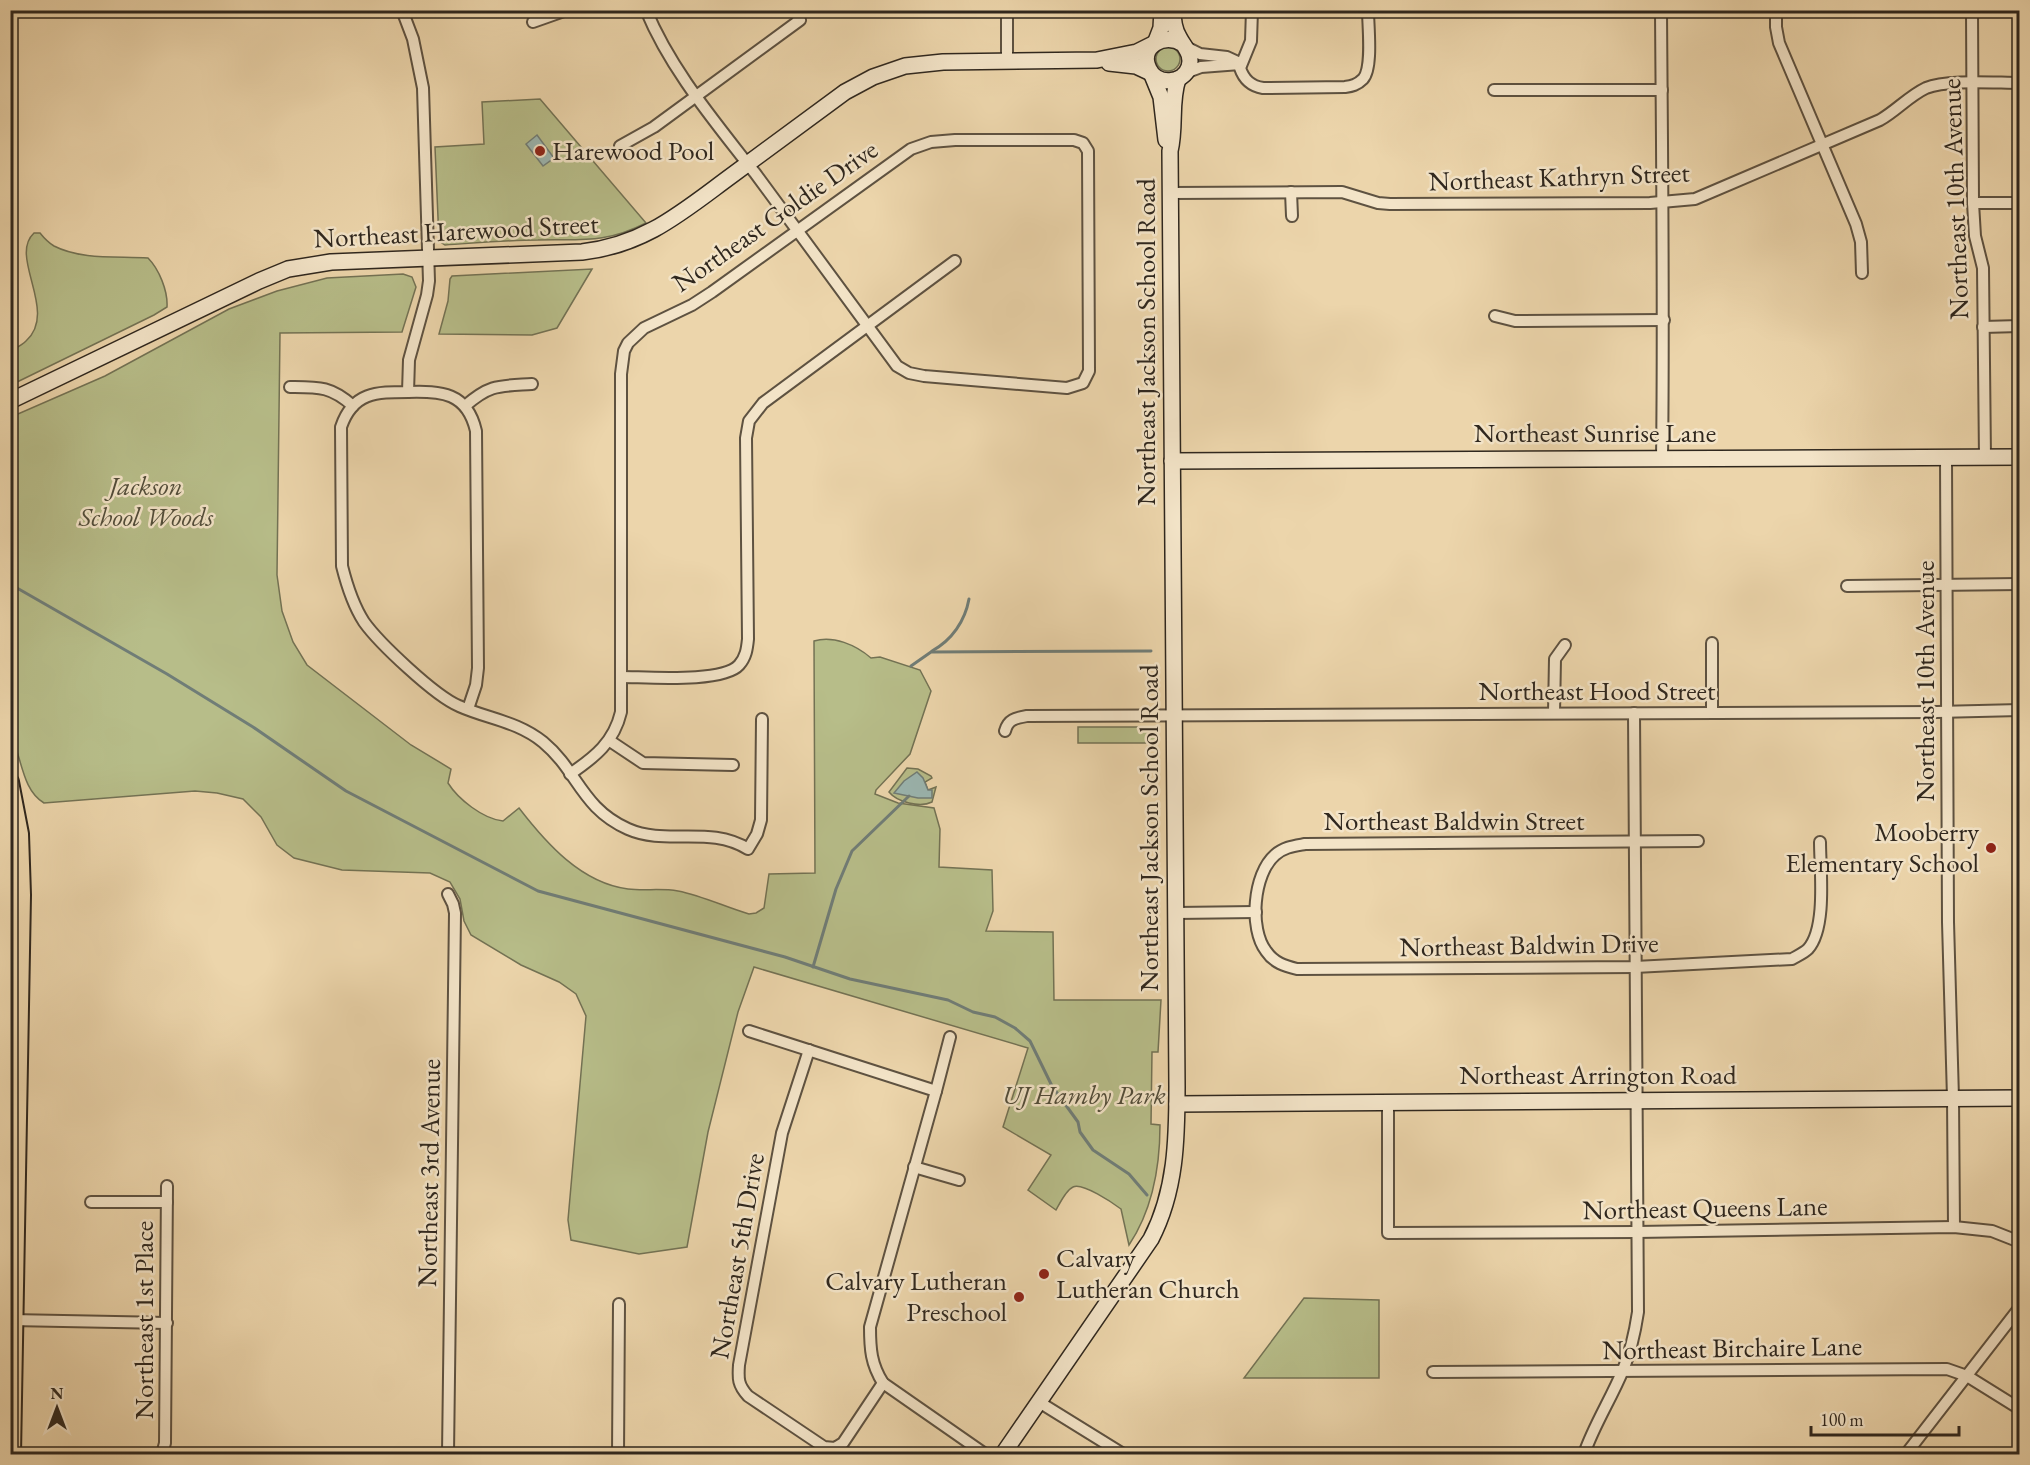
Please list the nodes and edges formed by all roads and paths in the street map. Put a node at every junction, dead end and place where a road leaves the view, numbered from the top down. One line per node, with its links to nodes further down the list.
1 (402, 10): 37 (street)
2 (567, 10): 13 (street)
3 (646, 10): 25 (street)
4 (794, 10): 25 (street)
5 (1007, 10): 17 (street)
6 (1162, 10): 14 (street)
7 (1173, 10): 15 (street)
8 (1252, 10): 18 (street)
9 (1368, 10): 18 (street)
10 (1661, 10): 24 (street)
11 (1776, 10): 26 (street)
12 (1972, 10): 22 (street, Northeast 10th Avenue)
13 (532, 22)
14 (1155, 43): 15 (street); 16 (street, Northeast Harewood Street); 19 (street)
15 (1184, 45): 18 (street); 20 (street)
16 (1097, 60): 17 (street, Northeast Harewood Street); 19 (street, Northeast Harewood Street)
17 (1007, 61): 29 (street, Northeast Harewood Street)
18 (1240, 63): 20 (street)
19 (1152, 74): 20 (street); 28 (street, Northeast Jackson School Road)
20 (1182, 76): 28 (street, Northeast Jackson School Road)
21 (2019, 82): 22 (street, Northeast Kathryn Street)
22 (1973, 83): 26 (street, Northeast Kathryn Street); 33 (street, Northeast 10th Avenue)
23 (1494, 90): 24 (street)
24 (1662, 90): 32 (street)
25 (696, 96): 27 (street); 29 (street)
26 (1822, 145): 32 (street, Northeast Kathryn Street); 39 (street)
27 (620, 146)
28 (1170, 151): 30 (street, Northeast Jackson School Road)
29 (748, 164): 36 (street); 37 (street, Northeast Harewood Street)
30 (1170, 192): 31 (street, Northeast Kathryn Street); 55 (street, Northeast Jackson School Road)
31 (1291, 192): 32 (street, Northeast Kathryn Street); 35 (street)
32 (1661, 202): 41 (street)
33 (1973, 203): 34 (street); 44 (street, Northeast 10th Avenue)
34 (2019, 203)
35 (1292, 216)
36 (796, 230): 42 (street); 42 (street, Northeast Goldie Drive); 61 (street, Northeast Goldie Drive)
37 (429, 258): 47 (street); 48 (street, Northeast Harewood Street)
38 (955, 261): 42 (street)
39 (1862, 273)
40 (1495, 316): 41 (street)
41 (1664, 320): 52 (street)
42 (866, 326): 61 (street)
43 (2019, 326): 44 (street)
44 (1983, 327): 54 (street, Northeast 10th Avenue)
45 (532, 384): 50 (street)
46 (290, 387): 49 (street)
47 (408, 392): 49 (street); 50 (street)
48 (10, 401)
49 (353, 406): 62 (street)
50 (465, 406): 62 (street)
51 (2019, 457): 54 (street, Northeast Sunrise Lane)
52 (1662, 458): 53 (street, Northeast Sunrise Lane); 55 (street, Northeast Sunrise Lane)
53 (1946, 458): 54 (street, Northeast Sunrise Lane); 57 (street, Northeast 10th Avenue)
54 (1985, 458)
55 (1172, 461): 68 (street, Northeast Jackson School Road)
56 (2019, 584): 57 (street)
57 (1947, 585): 58 (street); 64 (street, Northeast 10th Avenue)
58 (1846, 586)
59 (1712, 643): 67 (street)
60 (1565, 645): 65 (street)
61 (621, 677): 71 (street, Northeast Goldie Drive)
62 (468, 709): 73 (street)
63 (2019, 710): 64 (street, Northeast Hood Street)
64 (1947, 712): 67 (street, Northeast Hood Street); 87 (street, Northeast 10th Avenue)
65 (1554, 713): 66 (street, Northeast Hood Street); 68 (street, Northeast Hood Street)
66 (1634, 713): 67 (street, Northeast Hood Street); 77 (street)
67 (1712, 713)
68 (1174, 715): 70 (street, Northeast Hood Street); 80 (street, Northeast Jackson School Road)
69 (762, 719): 73 (street)
70 (1005, 731)
71 (610, 741): 72 (street); 73 (street, Northeast Goldie Drive)
72 (733, 765)
73 (570, 774)
74 (11, 787): 85 (main road)
75 (1698, 841): 77 (street, Northeast Baldwin Street)
76 (1820, 842): 81 (street, Northeast Baldwin Drive)
77 (1634, 843): 79 (street, Northeast Baldwin Street); 81 (street)
78 (448, 894): 112 (street, Northeast 3rd Avenue)
79 (1256, 912): 80 (street); 81 (street, Northeast Baldwin Drive)
80 (1176, 913): 91 (street, Northeast Jackson School Road)
81 (1635, 967): 89 (street)
82 (749, 1030): 84 (street)
83 (950, 1037): 86 (street)
84 (809, 1050): 86 (street); 107 (street, Northeast 5th Drive)
85 (15, 1062): 102 (main road)
86 (936, 1091): 92 (street)
87 (1953, 1098): 88 (street, Northeast Arrington Road); 89 (street, Northeast Arrington Road); 97 (street, Northeast 10th Avenue)
88 (2019, 1098)
89 (1637, 1101): 90 (street, Northeast Arrington Road); 98 (street)
90 (1388, 1102): 91 (street, Northeast Arrington Road); 98 (street, Northeast Queens Lane)
91 (1177, 1104): 108 (street, Northeast Jackson School Road)
92 (914, 1167): 93 (street); 107 (street)
93 (959, 1180)
94 (167, 1186): 96 (street, Northeast 1st Place)
95 (91, 1202): 96 (street)
96 (167, 1202): 103 (street, Northeast 1st Place)
97 (1954, 1227): 98 (street, Northeast Queens Lane); 99 (street, Northeast Queens Lane)
98 (1637, 1232): 104 (street)
99 (2019, 1242)
100 (619, 1304): 113 (street)
101 (2019, 1307): 106 (street)
102 (12, 1320): 103 (street); 110 (main road)
103 (167, 1323): 111 (street, Northeast 1st Place)
104 (1623, 1371): 105 (street, Northeast Birchaire Lane); 106 (street, Northeast Birchaire Lane); 117 (street)
105 (1433, 1372)
106 (1967, 1376): 109 (street, Northeast Birchaire Lane); 118 (street)
107 (883, 1383): 114 (street)
108 (1039, 1402): 115 (street, Northeast Jackson School Road); 116 (street)
109 (2019, 1409)
110 (12, 1455)
111 (162, 1455)
112 (448, 1455)
113 (618, 1455)
114 (985, 1455)
115 (1003, 1455)
116 (1123, 1455)
117 (1584, 1455)
118 (1906, 1455)

